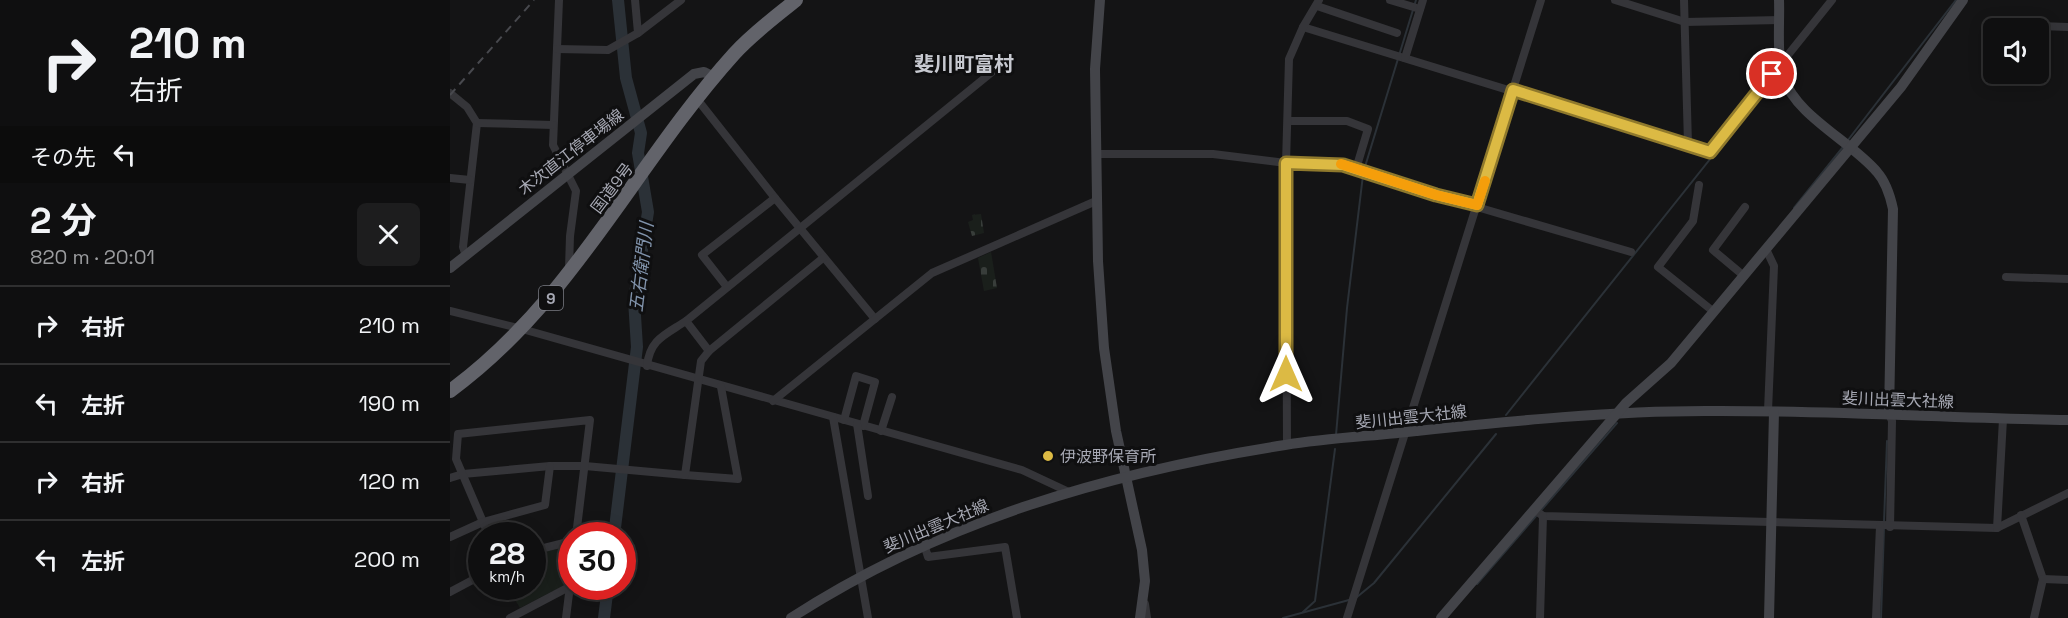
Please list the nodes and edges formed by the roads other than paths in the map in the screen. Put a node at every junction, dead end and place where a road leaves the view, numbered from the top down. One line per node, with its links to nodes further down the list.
1 (559, 0): 23 (street)
2 (635, 0): 21 (street)
3 (681, 0): 21 (street)
4 (1100, 0): 36 (street)
5 (1390, 0): 15 (street)
6 (1423, 0): 15 (street)
7 (1541, 0): 28 (street)
8 (1614, 0): 17 (street)
9 (1684, 0): 17 (street)
10 (1779, 0): 16 (street)
11 (1832, 0): 25 (street)
12 (1963, 0): 35 (street)
13 (791, 2): 27 (highway, 国道9号 / 9)
14 (1318, 3): 19 (street); 22 (street)
15 (1420, 9): 24 (street)
16 (1780, 20): 17 (street); 25 (street)
17 (1684, 22): 34 (street)
18 (2049, 26): 20 (street)
19 (1303, 27): 24 (street); 31 (street)
20 (2068, 27)
21 (638, 33): 23 (street)
22 (1397, 33)
23 (557, 49): 33 (street)
24 (1405, 58): 28 (street)
25 (1780, 65): 34 (street); 35 (street)
26 (998, 68): 47 (street)
27 (714, 77): 30 (highway, 国道9号 / 9); 39 (street, 木次直江停車場線)
28 (1513, 90): 34 (street); 45 (street)
29 (450, 93): 32 (street)
30 (697, 99): 43 (street); 53 (highway, 国道9号 / 9)
31 (1288, 121): 37 (street); 38 (street)
32 (477, 123): 33 (street); 41 (street)
33 (553, 124): 39 (street)
34 (1688, 144)
35 (1850, 147): 48 (street); 72 (street)
36 (1096, 154): 37 (street); 44 (street)
37 (1286, 163): 38 (street); 81 (street)
38 (1356, 169): 45 (street)
39 (567, 172): 50 (street, 木次直江停車場線); 53 (street)
40 (450, 178): 41 (street)
41 (470, 180): 50 (street)
42 (1699, 185): 59 (street)
43 (774, 198): 47 (street); 57 (street)
44 (1096, 201): 60 (street); 87 (street)
45 (1477, 205): 49 (street); 79 (street)
46 (1745, 207): 54 (street)
47 (800, 228): 51 (street); 57 (street)
48 (1766, 249): 54 (street); 71 (street)
49 (1631, 252)
50 (466, 256): 52 (street, 木次直江停車場線)
51 (823, 258): 60 (street); 63 (street)
52 (450, 268)
53 (569, 274): 62 (highway, 国道9号 / 9)
54 (1744, 276): 59 (street)
55 (2006, 278): 56 (street)
56 (2068, 279)
57 (727, 287): 61 (street)
58 (450, 311): 62 (street)
59 (1714, 312): 70 (street)
60 (875, 319): 69 (street)
61 (686, 321): 63 (street); 64 (street)
62 (522, 329): 64 (street); 67 (highway, 国道9号 / 9)
63 (709, 351): 65 (street)
64 (646, 365): 65 (street)
65 (696, 379): 66 (street); 86 (street)
66 (721, 387): 69 (street); 86 (street)
67 (450, 391)
68 (892, 397): 78 (street)
69 (773, 401): 73 (street)
70 (1617, 412): 71 (street, 斐川出雲大社線); 79 (street, 斐川出雲大社線); 92 (street)
71 (1771, 412): 72 (street, 斐川出雲大社線); 96 (street)
72 (1889, 414): 74 (street, 斐川出雲大社線); 98 (street)
73 (834, 417): 75 (street); 103 (street)
74 (2003, 419): 76 (street, 斐川出雲大社線); 99 (street)
75 (844, 420): 77 (street); 77 (street)
76 (2068, 420)
77 (860, 425): 78 (street); 91 (street)
78 (881, 431): 89 (street)
79 (1405, 433): 81 (street, 斐川出雲大社線); 118 (street)
80 (450, 445): 82 (street)
81 (1287, 445): 87 (street, 斐川出雲大社線)
82 (456, 459): 84 (street); 85 (street)
83 (550, 466): 84 (street); 85 (street); 94 (street)
84 (585, 466): 86 (street); 95 (street)
85 (463, 474): 88 (street); 94 (street)
86 (685, 475)
87 (1125, 477): 89 (street, 斐川出雲大社線); 109 (street)
88 (450, 478)
89 (1069, 492): 102 (street, 斐川出雲大社線)
90 (2068, 493): 93 (street)
91 (868, 496)
92 (1539, 513): 96 (street); 119 (street); 120 (street)
93 (2021, 515): 99 (street); 104 (street)
94 (483, 522)
95 (578, 522)
96 (1771, 522): 97 (street); 121 (street)
97 (1880, 526): 98 (street); 122 (street)
98 (1890, 527): 99 (street)
99 (1997, 528)
100 (468, 529): 101 (street)
101 (450, 537)
102 (924, 543): 103 (street, 斐川出雲大社線); 115 (street)
103 (860, 577): 113 (street, 斐川出雲大社線); 114 (street)
104 (2043, 579): 105 (street); 123 (street)
105 (2068, 580)
106 (468, 582): 107 (street)
107 (450, 592)
108 (558, 593): 111 (street)
109 (1144, 594): 116 (street); 117 (street)
110 (568, 600): 112 (street)
111 (510, 618)
112 (566, 618)
113 (791, 618)
114 (868, 618)
115 (1017, 618)
116 (1140, 618)
117 (1147, 618)
118 (1347, 618)
119 (1441, 618)
120 (1540, 618)
121 (1769, 618)
122 (1876, 618)
123 (2034, 618)

